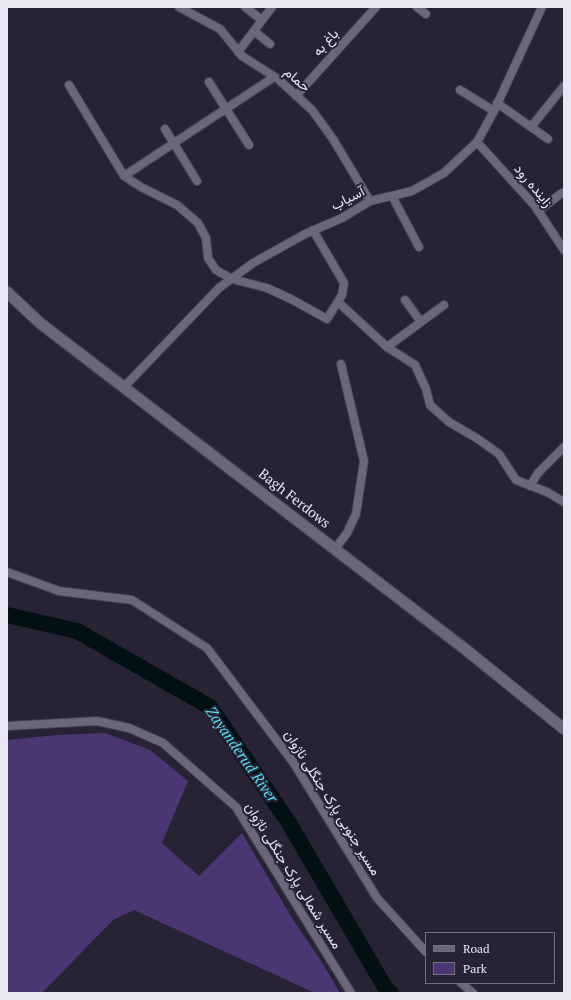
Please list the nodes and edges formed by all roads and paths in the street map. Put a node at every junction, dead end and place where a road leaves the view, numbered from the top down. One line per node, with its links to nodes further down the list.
1 (179, 7): 11 (street, حمام)
2 (246, 7): 8 (street)
3 (272, 7): 8 (street)
4 (376, 7): 17 (street, باغ به)
5 (417, 7): 7 (street)
6 (542, 7): 18 (street, آسیاب)
7 (426, 14)
8 (262, 20): 9 (street)
9 (254, 31): 10 (street); 11 (street)
10 (270, 44)
11 (238, 52): 12 (street, حمام)
12 (274, 77): 17 (street, حمام); 19 (street)
13 (209, 82): 19 (street)
14 (69, 85): 27 (street)
15 (564, 86): 21 (street)
16 (460, 90): 20 (street)
17 (296, 96): 31 (street, حمام)
18 (497, 103): 20 (street, آسیاب); 21 (street)
19 (226, 108): 24 (street); 26 (street)
20 (494, 111): 25 (street, آسیاب)
21 (531, 127): 23 (street)
22 (165, 129): 24 (street)
23 (548, 139)
24 (174, 142): 27 (street); 28 (street)
25 (477, 142): 30 (street, آسیاب); 32 (street, زاینده رود)
26 (249, 144)
27 (124, 176): 37 (street)
28 (197, 180)
29 (562, 193): 32 (street)
30 (392, 196): 31 (street, آسیاب); 35 (street)
31 (370, 201): 33 (street, آسیاب)
32 (538, 211): 34 (street, زاینده رود)
33 (313, 230): 37 (street, آسیاب); 40 (street)
34 (560, 238): 36 (street, زاینده رود)
35 (419, 247)
36 (564, 250)
37 (232, 279): 40 (street); 45 (street, آسیاب)
38 (7, 292): 45 (street, Bagh Ferdows)
39 (405, 300): 42 (street)
40 (338, 302): 43 (street)
41 (444, 305): 42 (street)
42 (421, 322): 43 (street)
43 (387, 346): 47 (street)
44 (341, 364): 49 (street)
45 (124, 387): 49 (street, Bagh Ferdows)
46 (564, 447): 47 (street)
47 (530, 486): 48 (street)
48 (564, 502)
49 (335, 549): 52 (street, Bagh Ferdows)
50 (7, 572): 53 (street, مسیر جنوبی پارک جنگلی ناژوان)
51 (7, 726): 55 (street, مسیر شمالی پارک جنگلی ناژوان)
52 (564, 729)
53 (425, 951)
54 (462, 984): 56 (street)
55 (351, 993)
56 (473, 993)

